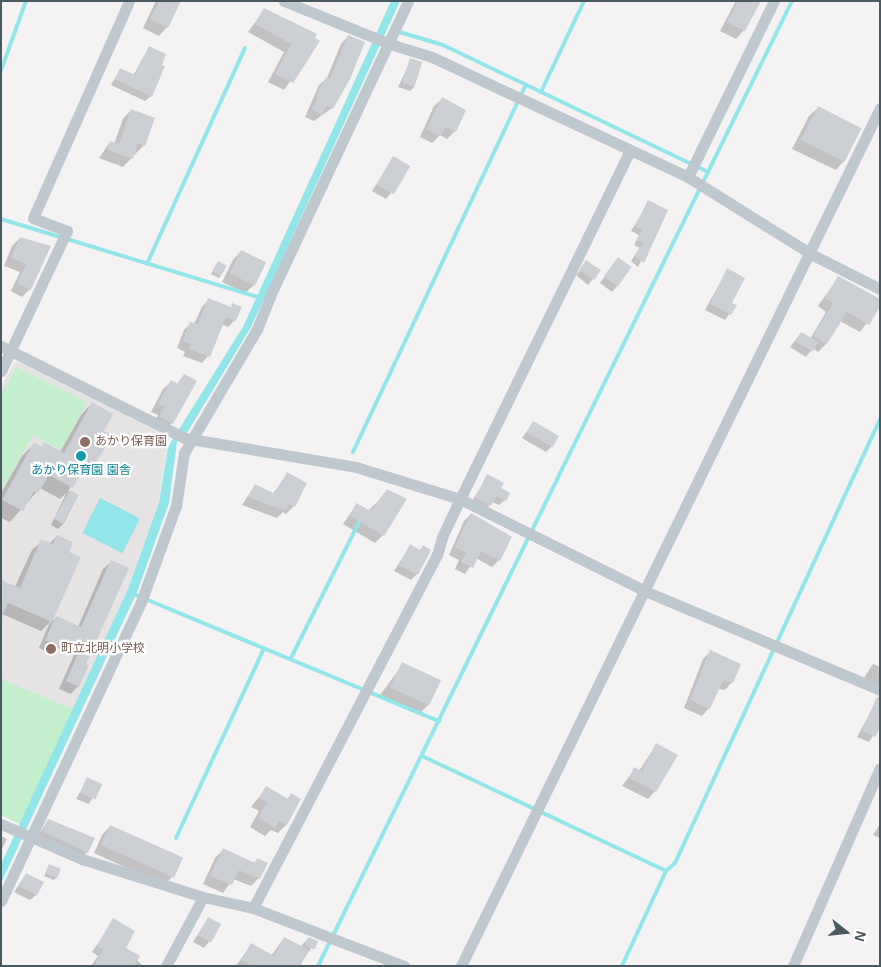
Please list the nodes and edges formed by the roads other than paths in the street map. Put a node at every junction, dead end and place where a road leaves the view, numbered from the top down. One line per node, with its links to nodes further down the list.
1 (129, 1): 11 (street)
2 (284, 1): 5 (street)
3 (408, 1): 5 (street)
4 (774, 1): 8 (street)
5 (388, 37): 7 (street); 13 (street)
6 (880, 108): 9 (street)
7 (630, 150): 8 (street); 14 (street)
8 (696, 175): 9 (street)
9 (811, 254): 10 (street); 15 (street)
10 (880, 289)
11 (6, 349): 12 (street); 13 (street)
12 (1, 371)
13 (187, 439): 14 (street); 19 (street)
14 (460, 499): 15 (street); 22 (street)
15 (645, 590): 16 (street); 25 (street)
16 (880, 690)
17 (880, 768): 26 (street)
18 (1, 824): 19 (street)
19 (29, 837): 20 (street); 21 (street)
20 (203, 897): 22 (street); 23 (street)
21 (1, 901)
22 (253, 908): 24 (street)
23 (166, 966)
24 (404, 966)
25 (461, 966)
26 (793, 966)

